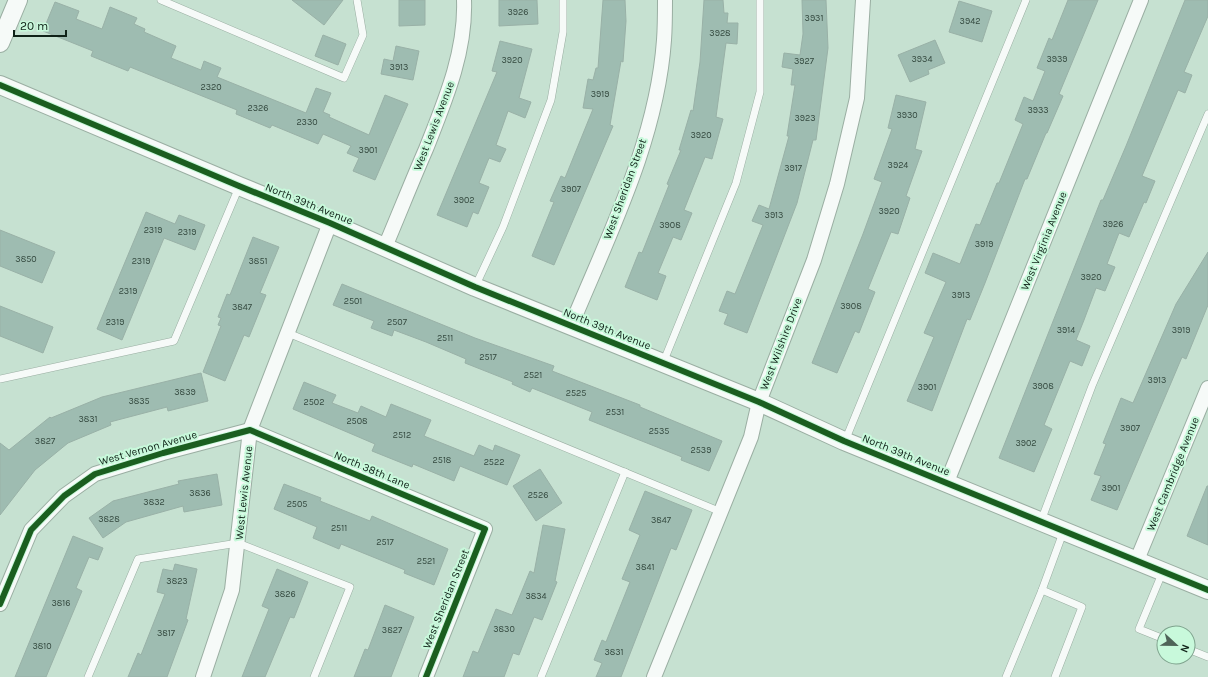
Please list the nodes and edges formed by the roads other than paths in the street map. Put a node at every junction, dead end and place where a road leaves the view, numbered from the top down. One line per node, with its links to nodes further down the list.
1 (18, 0): 11 (street)
2 (161, 0): 3 (lane)
3 (357, 0)
4 (464, 0): 16 (street, West Lewis Avenue)
5 (563, 0): 17 (lane)
6 (665, 0): 18 (street, West Sheridan Street)
7 (760, 0): 20 (lane)
8 (863, 0): 23 (street, West Wilshire Drive)
9 (1026, 0): 25 (lane)
10 (1141, 0): 27 (street, West Virginia Avenue)
11 (0, 43)
12 (0, 85): 14 (street, North 39th Avenue)
13 (1208, 114): 29 (lane)
14 (239, 186): 15 (street, North 39th Avenue); 21 (lane)
15 (330, 223): 16 (street, North 39th Avenue); 19 (street, West Lewis Avenue)
16 (385, 247): 17 (street, North 39th Avenue)
17 (475, 287): 18 (street, North 39th Avenue)
18 (571, 326): 20 (street, North 39th Avenue)
19 (288, 333): 24 (street, West Lewis Avenue); 26 (lane)
20 (663, 362): 23 (street, North 39th Avenue)
21 (0, 379)
22 (1208, 388): 33 (street, West Cambridge Avenue)
23 (759, 402): 25 (street, North 39th Avenue); 28 (street, West Wilshire Drive)
24 (250, 430): 30 (street, North 38th Lane); 32 (street, West Lewis Avenue); 37 (street, West Vernon Avenue)
25 (844, 441): 27 (street, North 39th Avenue)
26 (625, 472): 28 (lane); 45 (lane)
27 (947, 482): 29 (street, North 39th Avenue)
28 (721, 512): 46 (street, West Wilshire Drive)
29 (1041, 521): 31 (street, North 39th Avenue)
30 (485, 529): 44 (street, West Sheridan Street)
31 (1064, 530): 33 (street, North 39th Avenue); 35 (lane)
32 (238, 543): 41 (lane); 42 (street, West Lewis Avenue); 43 (lane)
33 (1137, 560): 34 (street, North 39th Avenue)
34 (1163, 571): 36 (street, North 39th Avenue); 38 (lane)
35 (1042, 590): 47 (lane); 48 (lane)
36 (1208, 590)
37 (0, 604)
38 (1156, 636)
39 (1196, 652): 40 (lane)
40 (1208, 657)
41 (88, 677)
42 (203, 677)
43 (314, 677)
44 (426, 677)
45 (541, 677)
46 (654, 677)
47 (1006, 677)
48 (1055, 677)

